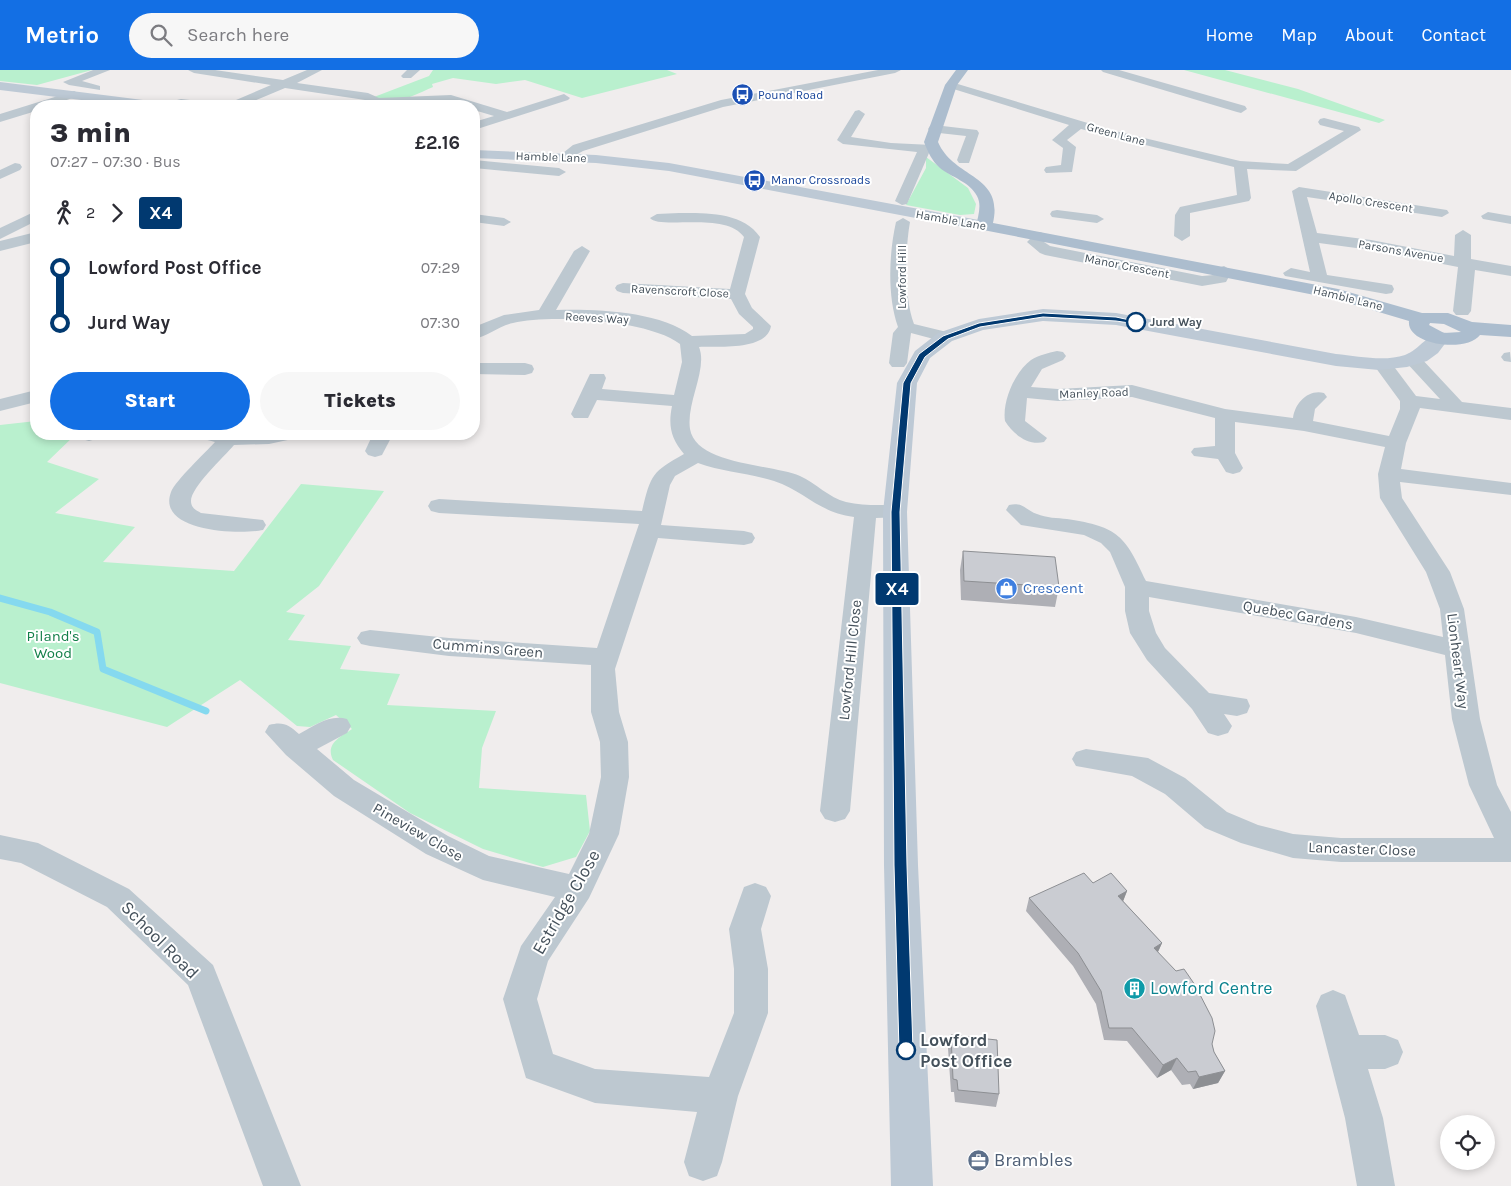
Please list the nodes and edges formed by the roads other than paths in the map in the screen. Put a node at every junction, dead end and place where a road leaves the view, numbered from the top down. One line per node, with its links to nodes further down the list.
1 (104, 70): 10 (street)
2 (194, 70): 7 (street)
3 (316, 70): 7 (street)
4 (895, 70): 31 (street)
5 (962, 70): 9 (main road)
6 (1107, 70): 21 (street)
7 (288, 84): 15 (street); 16 (street)
8 (0, 86): 11 (street)
9 (952, 86): 27 (street, Green Lane); 28 (main road)
10 (96, 88)
11 (74, 94): 13 (street); 14 (street)
12 (538, 96): 23 (street)
13 (57, 100)
14 (117, 100)
15 (248, 100)
16 (371, 100)
17 (436, 100): 18 (street)
18 (454, 100)
19 (480, 108): 23 (street)
20 (30, 109): 24 (street)
21 (1240, 109)
22 (853, 115): 29 (street)
23 (508, 116): 26 (street)
24 (0, 118)
25 (1324, 122): 35 (street, Green Lane)
26 (480, 124)
27 (1079, 124): 35 (street, Green Lane); 36 (street)
28 (934, 129): 29 (main road); 32 (street)
29 (928, 150): 38 (street); 48 (main road)
30 (480, 155): 33 (street, Hamble Lane)
31 (565, 157): 33 (street, Hamble Lane); 48 (street, Hamble Lane)
32 (964, 160)
33 (506, 161): 34 (street); 37 (street)
34 (480, 163)
35 (1240, 165): 51 (street)
36 (1051, 170)
37 (559, 172)
38 (902, 201)
39 (1442, 213): 53 (street, Apollo Crescent)
40 (1057, 214): 56 (street)
41 (1488, 216): 45 (street)
42 (657, 218): 55 (street)
43 (480, 219): 46 (street)
44 (30, 220): 49 (street)
45 (1511, 220)
46 (504, 222)
47 (906, 224): 71 (street, Lowford Hill)
48 (984, 226): 52 (main road, Hamble Lane)
49 (0, 234)
50 (1464, 235): 60 (street)
51 (1182, 236)
52 (1040, 237): 56 (main road, Hamble Lane); 61 (street, Manor Crescent)
53 (1310, 237): 60 (street, Parsons Avenue); 64 (street)
54 (30, 238): 57 (street)
55 (750, 244): 58 (street); 67 (street, Ravenscroft Close)
56 (1080, 244): 61 (main road, Hamble Lane)
57 (0, 246)
58 (731, 250)
59 (583, 258): 68 (street)
60 (1464, 263): 62 (street, Parsons Avenue); 70 (street)
61 (1224, 271): 69 (main road, Hamble Lane)
62 (1511, 271)
63 (1291, 273): 64 (street)
64 (1320, 279): 66 (street)
65 (624, 288): 67 (street, Ravenscroft Close)
66 (1386, 288)
67 (737, 294): 76 (street, Ravenscroft Close)
68 (544, 316): 72 (street, Reeves Way); 76 (street, Reeves Way)
69 (1423, 319): 70 (main road, Hamble Lane); 74 (main road)
70 (1466, 319): 73 (main road); 74 (main road)
71 (907, 326): 75 (street, Lowford Hill); 79 (street, Lowford Hill)
72 (480, 330)
73 (1511, 331)
74 (1440, 337): 78 (street)
75 (945, 338): 80 (street); 103 (street)
76 (688, 342): 85 (street)
77 (1057, 356): 83 (street)
78 (1413, 360): 80 (street); 89 (street)
79 (898, 363)
80 (1382, 364): 87 (street)
81 (480, 368): 82 (street)
82 (525, 369)
83 (1020, 392): 92 (street, Manley Road); 94 (street)
84 (30, 398): 88 (street)
85 (682, 400): 90 (street); 98 (street)
86 (1307, 400): 93 (street)
87 (1410, 401): 89 (street); 96 (street, Lionheart Way)
88 (0, 405)
89 (1455, 406): 91 (street)
90 (581, 414)
91 (1511, 414)
92 (1225, 415): 93 (street, Manley Road); 97 (street)
93 (1304, 424): 96 (street, Manley Road)
94 (1023, 433)
95 (227, 440): 106 (street)
96 (1396, 443): 99 (street, Lionheart Way)
97 (1201, 452)
98 (699, 454): 102 (street); 105 (street, Estridge Close)
99 (1389, 474): 100 (street); 110 (street, Lionheart Way)
100 (1511, 489)
101 (439, 506): 105 (street)
102 (866, 510): 103 (street); 117 (street, Lowford Hill Close)
103 (896, 512): 129 (street)
104 (1022, 522): 108 (street)
105 (650, 524): 107 (street); 111 (street, Estridge Close)
106 (255, 525)
107 (744, 538)
108 (1137, 587): 110 (street, Quebec Gardens); 112 (street)
109 (370, 638): 111 (street, Cummins Green)
110 (1457, 649): 118 (street, Lionheart Way)
111 (606, 657): 121 (street, Estridge Close)
112 (1201, 702): 113 (street); 115 (street)
113 (1237, 706)
114 (337, 726): 121 (street, Pineview Close)
115 (1218, 726)
116 (1086, 759): 120 (street, Lancaster Close)
117 (835, 811)
118 (1511, 842)
119 (0, 847): 128 (street, School Road)
120 (1511, 850)
121 (578, 889): 126 (street, Estridge Close)
122 (755, 896): 126 (street)
123 (1333, 1006): 124 (street)
124 (1347, 1052): 125 (street); 130 (street)
125 (1386, 1052)
126 (720, 1096): 127 (street)
127 (703, 1162)
128 (282, 1186)
129 (912, 1186)
130 (1376, 1186)

